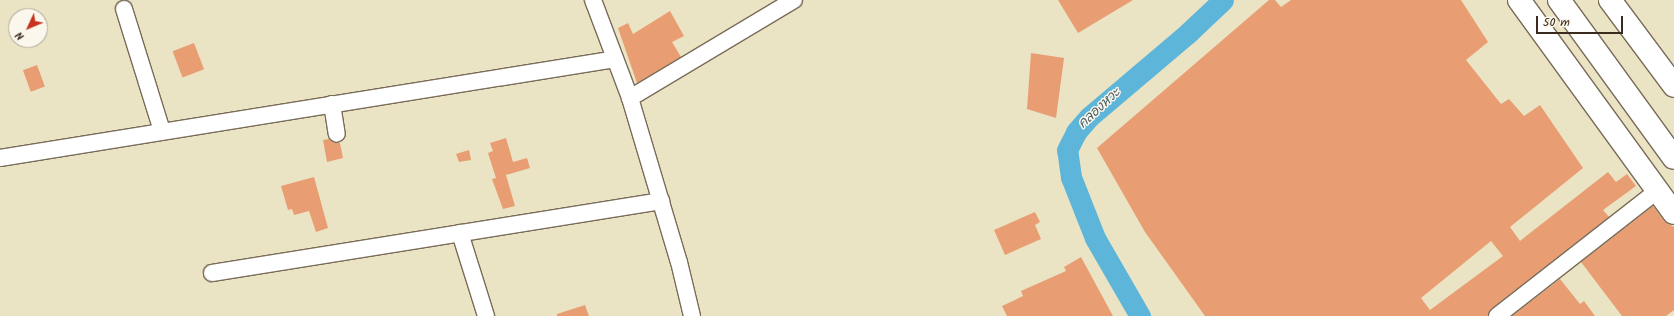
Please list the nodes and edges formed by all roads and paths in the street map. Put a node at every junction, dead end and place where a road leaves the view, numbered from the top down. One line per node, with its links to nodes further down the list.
1 (593, 0): 7 (street)
2 (794, 0): 9 (street)
3 (1519, 0): 15 (highway)
4 (1559, 0): 14 (highway)
5 (1610, 0): 8 (highway)
6 (124, 9): 11 (street)
7 (615, 59): 9 (street); 10 (street)
8 (1674, 86)
9 (630, 98): 16 (street)
10 (332, 104): 11 (street); 12 (street)
11 (162, 131): 13 (street)
12 (337, 134)
13 (0, 158)
14 (1674, 158)
15 (1657, 191): 17 (highway); 22 (street)
16 (661, 202): 18 (street); 21 (street)
17 (1674, 213)
18 (460, 233): 19 (street); 20 (street)
19 (212, 272)
20 (486, 316)
21 (692, 316)
22 (1497, 316)

